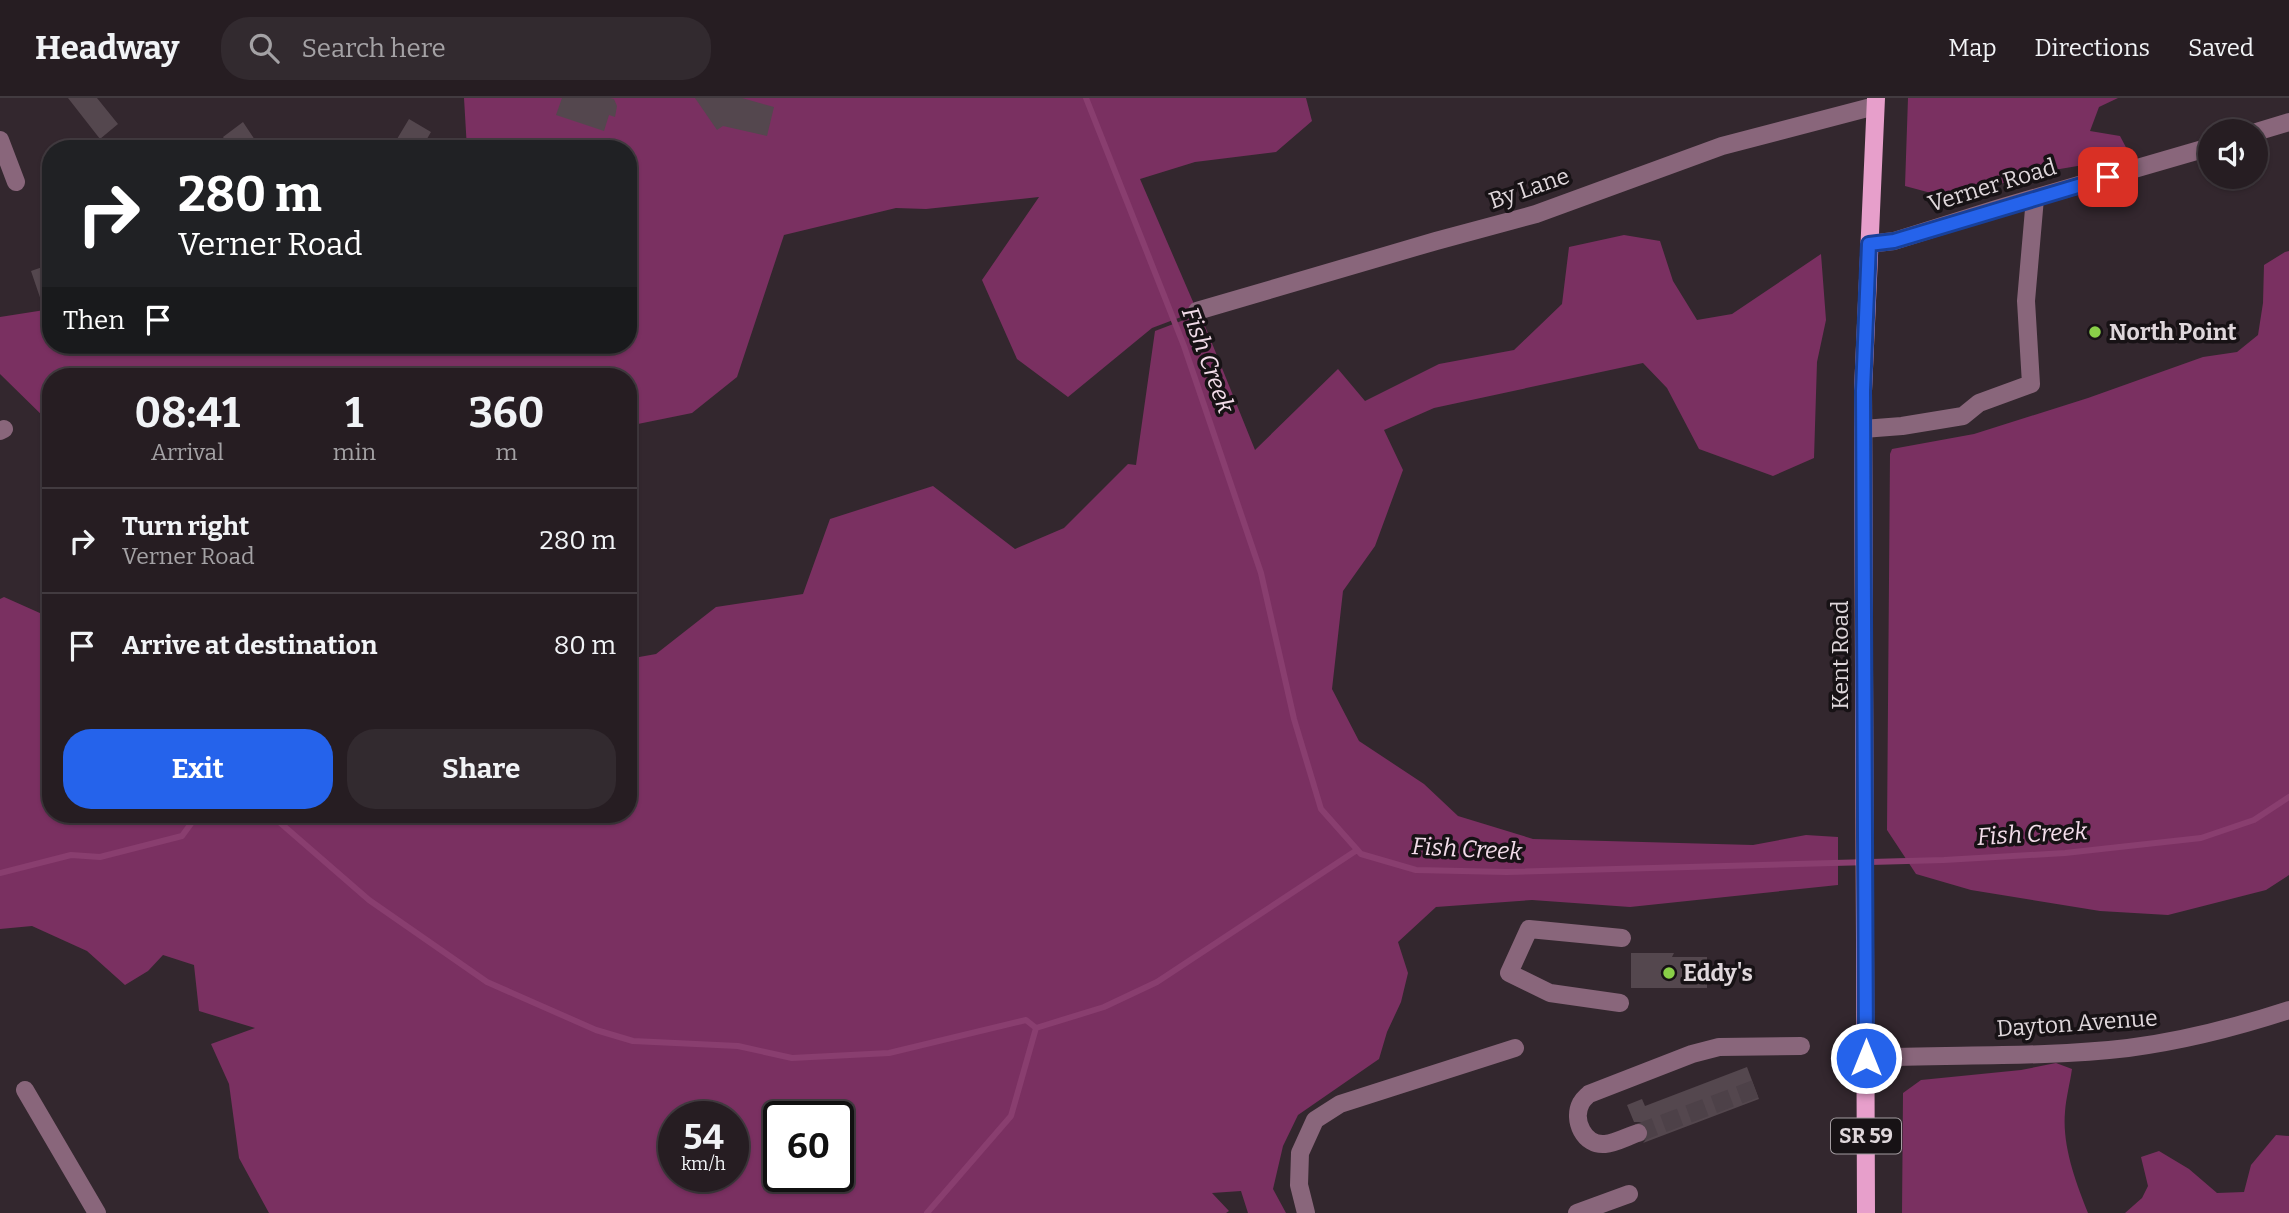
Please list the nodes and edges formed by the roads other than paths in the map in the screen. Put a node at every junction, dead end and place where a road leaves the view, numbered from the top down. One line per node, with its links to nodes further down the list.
1 (1876, 102): 8 (main road, Kent Road / SR 59); 9 (street, By Lane)
2 (2289, 122): 3 (street)
3 (2268, 128)
4 (0, 140): 6 (street)
5 (2198, 150): 7 (street, Verner Road)
6 (16, 181)
7 (2035, 198): 8 (street, Verner Road); 10 (street)
8 (1869, 244): 10 (main road, Kent Road / SR 59)
9 (1197, 311)
10 (1863, 429): 16 (main road, Kent Road / SR 59)
11 (1622, 938): 12 (street)
12 (1620, 1003)
13 (2289, 1010): 16 (street, Dayton Avenue)
14 (1801, 1046): 18 (street)
15 (1515, 1048): 21 (street)
16 (1866, 1058): 23 (main road, Kent Road / SR 59)
17 (25, 1090): 20 (street)
18 (1638, 1133)
19 (1629, 1194): 22 (street)
20 (97, 1213)
21 (1306, 1213)
22 (1577, 1213)
23 (1866, 1213)

